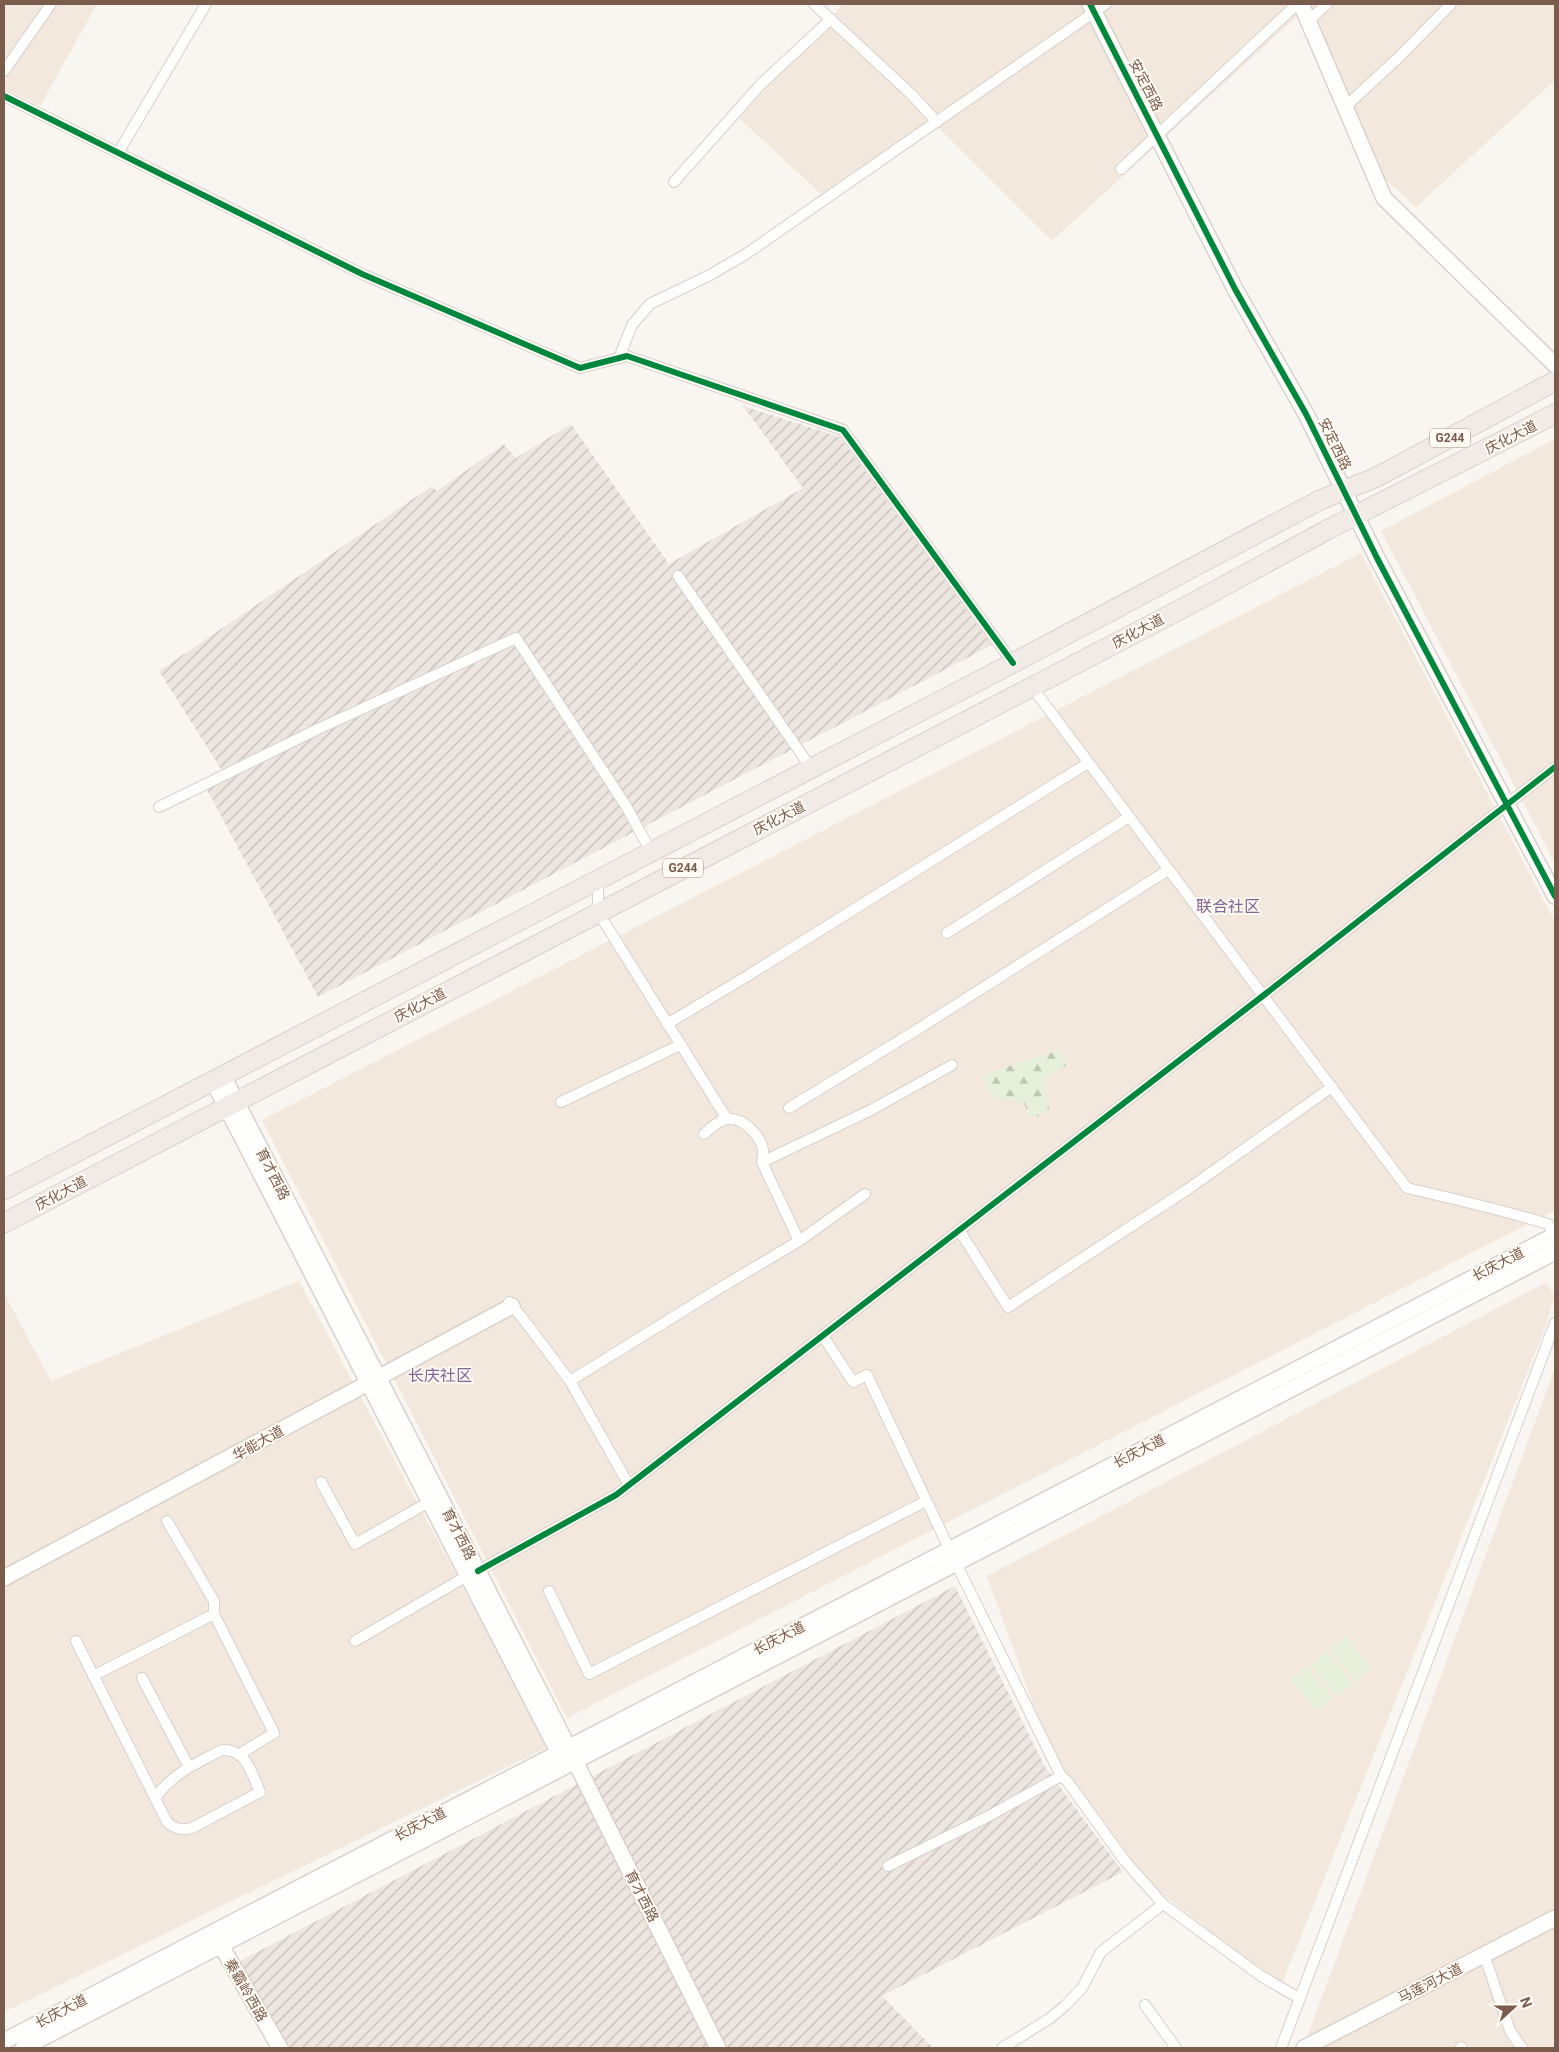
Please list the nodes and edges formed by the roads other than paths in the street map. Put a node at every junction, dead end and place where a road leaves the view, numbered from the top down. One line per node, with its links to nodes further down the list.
1 (51, 4): 11 (street)
2 (206, 4): 16 (street)
3 (814, 4): 9 (street)
4 (1297, 4): 15 (street)
5 (1301, 4): 10 (main road)
6 (1327, 4): 10 (street)
7 (1451, 4): 13 (street)
8 (1098, 7): 14 (street); 15 (main road, 安定西路)
9 (831, 19): 14 (street); 18 (street)
10 (1308, 21): 13 (main road)
11 (4, 71)
12 (4, 96): 16 (street)
13 (1345, 107): 20 (main road)
14 (937, 122): 19 (street)
15 (1161, 134): 17 (street); 23 (main road, 安定西路)
16 (118, 153): 19 (street)
17 (1121, 169)
18 (674, 182)
19 (619, 358): 26 (street)
20 (1555, 365)
21 (1555, 381): 23 (highway, 庆化大道 / G244)
22 (1555, 414): 24 (highway, 庆化大道 / G244)
23 (1347, 489): 24 (main road, 安定西路); 26 (highway, 庆化大道 / G244)
24 (1359, 514): 27 (highway, 庆化大道 / G244); 31 (main road, 安定西路)
25 (678, 576): 30 (street)
26 (1013, 663): 30 (highway, 庆化大道 / G244)
27 (1032, 687): 28 (street); 39 (highway, 庆化大道 / G244)
28 (1088, 763): 33 (street); 42 (street)
29 (1555, 767): 31 (street)
30 (811, 768): 34 (highway, 庆化大道 / G244)
31 (1510, 802): 37 (main road, 安定西路); 38 (main road, 安定西路); 41 (street)
32 (159, 807): 34 (street)
33 (1129, 817): 35 (street); 40 (street)
34 (651, 852): 36 (highway, 庆化大道 / G244)
35 (1168, 870): 41 (street); 49 (street)
36 (598, 880): 39 (street); 45 (highway, 庆化大道 / G244)
37 (1555, 880)
38 (1555, 896)
39 (598, 912): 42 (street); 48 (highway, 庆化大道 / G244)
40 (947, 933)
41 (1264, 995): 46 (street); 56 (street)
42 (666, 1024): 43 (street)
43 (680, 1045): 47 (street); 50 (street)
44 (952, 1066): 52 (street)
45 (218, 1079): 48 (main road, 育才西路); 53 (highway, 庆化大道 / G244)
46 (1332, 1086): 56 (street); 57 (street)
47 (561, 1102)
48 (231, 1105): 55 (highway, 庆化大道 / G244); 63 (main road, 育才西路)
49 (789, 1108)
50 (728, 1119): 51 (street); 52 (street)
51 (704, 1134)
52 (762, 1162): 58 (street)
53 (4, 1190)
54 (865, 1194): 58 (street)
55 (4, 1223)
56 (959, 1230): 62 (street)
57 (1555, 1235): 70 (main road, 长庆大道)
58 (798, 1241): 64 (street)
59 (1555, 1252): 71 (main road, 长庆大道)
60 (510, 1304): 63 (main road, 华能大道); 64 (street)
61 (1555, 1323): 94 (street)
62 (823, 1336): 66 (street); 67 (street)
63 (372, 1378): 68 (main road, 育才西路); 72 (main road, 华能大道); 73 (main road, 育才西路); 74 (main road, 华能大道)
64 (570, 1382): 66 (street)
65 (321, 1482): 68 (street)
66 (629, 1485): 73 (street)
67 (926, 1501): 70 (street); 75 (street)
68 (429, 1502): 73 (main road, 育才西路)
69 (167, 1521): 76 (street)
70 (949, 1550): 71 (street); 81 (main road, 长庆大道)
71 (956, 1564): 83 (main road, 长庆大道); 85 (street)
72 (4, 1571)
73 (473, 1574): 78 (street); 81 (main road, 育才西路)
74 (4, 1578)
75 (548, 1591)
76 (214, 1614): 79 (street); 82 (street)
77 (76, 1641): 79 (street)
78 (355, 1641)
79 (94, 1676): 86 (street)
80 (142, 1678): 84 (street)
81 (563, 1750): 83 (main road, 育才西路); 91 (main road, 长庆大道)
82 (240, 1754): 84 (street); 86 (street)
83 (571, 1764): 92 (main road, 长庆大道); 100 (main road, 育才西路); 101 (main road, 育才西路)
84 (189, 1767): 86 (street)
85 (1061, 1776): 87 (street); 88 (street)
86 (155, 1798)
87 (888, 1866)
88 (1164, 1904): 94 (street); 102 (street)
89 (1555, 1918): 105 (main road, 马莲河大道)
90 (1555, 1928): 93 (main road, 马莲河大道)
91 (210, 1933): 92 (main road, 秦霸岭西路); 96 (main road, 长庆大道)
92 (218, 1947): 97 (main road, 长庆大道); 98 (main road, 秦霸岭西路); 99 (main road, 秦霸岭西路)
93 (1487, 1963): 106 (main road, 马莲河大道); 107 (street)
94 (1299, 1998): 104 (street)
95 (1145, 2005): 103 (street)
96 (4, 2041)
97 (23, 2048)
98 (272, 2048)
99 (280, 2048)
100 (708, 2048)
101 (718, 2048)
102 (1002, 2048)
103 (1176, 2048)
104 (1281, 2048)
105 (1304, 2048)
106 (1322, 2048)
107 (1522, 2048)

